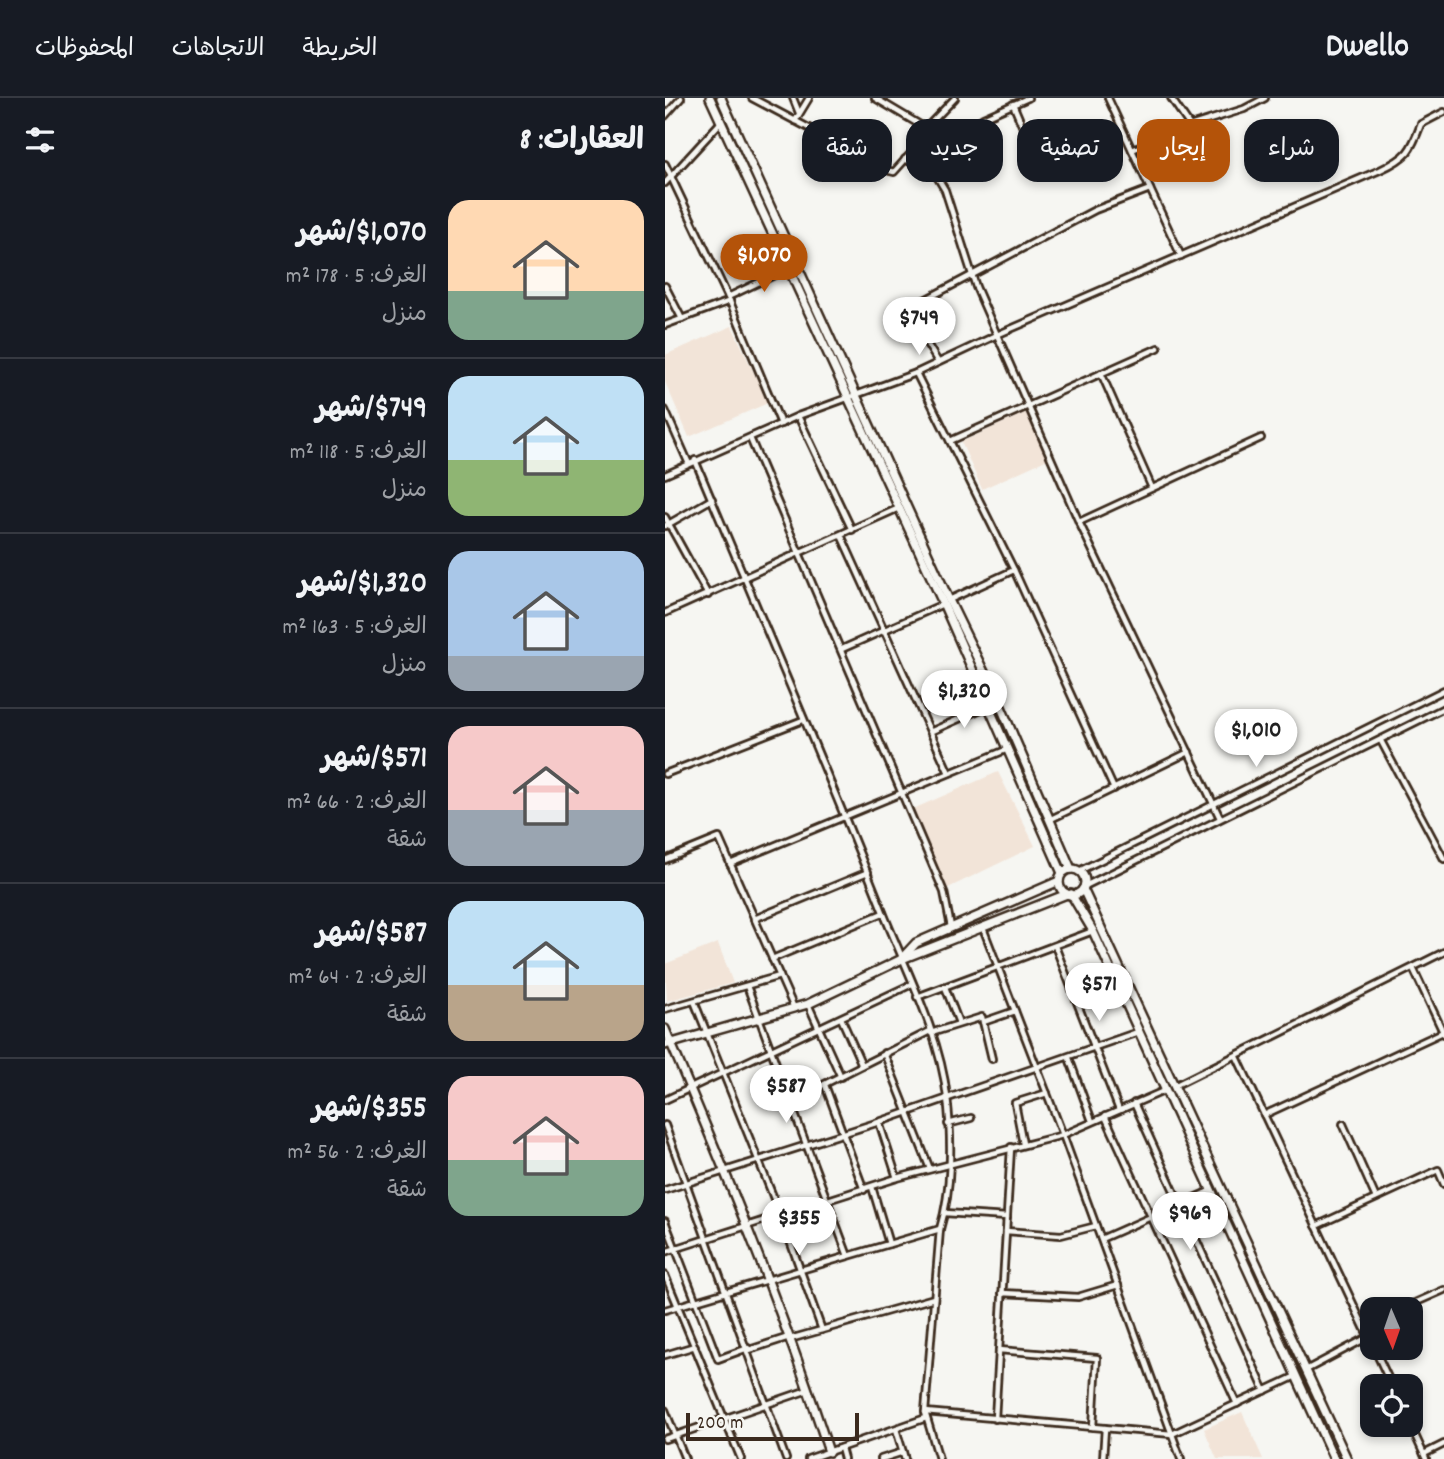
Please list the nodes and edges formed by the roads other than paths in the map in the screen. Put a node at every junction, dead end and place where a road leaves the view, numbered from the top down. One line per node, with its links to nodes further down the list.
1 (681, 98): 16 (street)
2 (710, 98): 24 (street)
3 (721, 98): 44 (street)
4 (752, 98): 23 (street)
5 (793, 98): 15 (street)
6 (809, 98): 15 (street)
7 (875, 98): 17 (street)
8 (955, 98): 18 (street)
9 (1028, 98): 13 (street)
10 (1108, 98): 26 (street)
11 (1171, 98): 21 (street)
12 (1265, 98): 22 (street)
13 (1013, 104): 19 (street); 20 (street)
14 (1444, 112): 32 (street)
15 (800, 114): 23 (street)
16 (665, 116)
17 (910, 119)
18 (937, 119)
19 (982, 119)
20 (1019, 119)
21 (1186, 119)
22 (1213, 119)
23 (795, 121): 27 (street)
24 (722, 122): 29 (street); 33 (street)
25 (1137, 148): 26 (street)
26 (1132, 150): 31 (street)
27 (905, 159): 34 (street)
28 (665, 164): 29 (street)
29 (672, 176): 30 (street); 36 (street)
30 (665, 183)
31 (1150, 189): 32 (street); 34 (street)
32 (1181, 256): 39 (street)
33 (789, 268): 36 (street); 45 (street)
34 (973, 277): 39 (street); 41 (street)
35 (665, 286): 37 (street)
36 (729, 299): 37 (street); 49 (street)
37 (682, 319): 38 (street)
38 (665, 325)
39 (999, 334): 41 (street); 46 (street)
40 (1159, 348): 43 (street)
41 (938, 362): 42 (street)
42 (916, 373): 44 (street); 52 (street)
43 (1101, 373): 46 (street); 56 (street)
44 (858, 395): 45 (street); 68 (street)
45 (849, 398): 48 (street); 58 (street)
46 (1030, 405): 52 (street); 60 (street)
47 (665, 410): 54 (street)
48 (798, 416): 49 (street); 62 (street)
49 (781, 424): 50 (street)
50 (750, 438): 53 (street); 64 (street)
51 (1261, 438): 56 (street)
52 (950, 441): 65 (street)
53 (695, 460): 54 (street); 57 (street)
54 (689, 464): 55 (street)
55 (665, 475)
56 (1152, 488): 60 (street)
57 (712, 499): 61 (street); 66 (street)
58 (900, 508): 62 (street); 68 (street)
59 (665, 517): 61 (street)
60 (1079, 523): 79 (street)
61 (667, 525): 67 (street)
62 (852, 530): 63 (street)
63 (841, 535): 64 (street); 70 (street)
64 (799, 554): 66 (street); 71 (street)
65 (1014, 569): 68 (street); 82 (street)
66 (745, 579): 67 (street); 75 (street)
67 (708, 595): 69 (street)
68 (946, 602): 70 (street); 73 (street); 87 (street)
69 (665, 612)
70 (884, 631): 71 (street); 76 (street)
71 (842, 649): 83 (street)
72 (1444, 690): 84 (street)
73 (989, 705): 76 (street); 78 (street)
74 (1444, 708): 77 (street)
75 (803, 720): 81 (street); 85 (street)
76 (932, 731): 80 (street)
77 (1381, 741): 86 (street); 88 (street)
78 (1009, 748): 80 (street); 93 (street)
79 (1189, 752): 82 (street); 84 (street)
80 (949, 773): 83 (street)
81 (665, 774)
82 (1114, 789): 87 (street)
83 (903, 794): 85 (street); 99 (street)
84 (1214, 805): 86 (street); 91 (street)
85 (845, 815): 90 (street); 92 (street)
86 (1220, 818): 94 (street)
87 (1051, 819): 91 (street)
88 (1444, 859)
89 (665, 860): 90 (street)
90 (730, 864): 97 (street)
91 (1075, 869): 93 (street); 94 (street)
92 (868, 872): 96 (street); 97 (street)
93 (1061, 877): 95 (street); 99 (street)
94 (1084, 887): 95 (street); 140 (street)
95 (1070, 894): 98 (street); 100 (street)
96 (883, 913): 103 (street); 104 (street)
97 (754, 919): 103 (street)
98 (982, 927): 104 (street); 105 (street)
99 (951, 928): 104 (street)
100 (1093, 931): 101 (street); 123 (street)
101 (1055, 946): 105 (street); 128 (street)
102 (1444, 952): 106 (street)
103 (772, 959): 107 (street)
104 (902, 959): 108 (street); 113 (street)
105 (998, 967): 110 (street); 116 (street)
106 (1413, 968): 126 (street); 131 (street)
107 (780, 976): 109 (street); 114 (street)
108 (912, 984): 111 (street); 117 (street)
109 (747, 986): 112 (street); 118 (street)
110 (945, 987): 111 (street); 120 (street)
111 (917, 997): 124 (street)
112 (694, 1001): 115 (street); 125 (street)
113 (808, 1004): 114 (street); 121 (street)
114 (794, 1008): 118 (street)
115 (665, 1009)
116 (1015, 1011): 119 (street); 135 (street)
117 (841, 1017): 121 (street); 134 (street)
118 (759, 1018): 125 (street); 129 (street)
119 (983, 1021): 120 (street); 133 (street)
120 (959, 1023): 124 (street)
121 (818, 1028): 129 (street); 137 (street)
122 (665, 1029): 127 (street)
123 (1139, 1031): 128 (street); 140 (street)
124 (930, 1032): 130 (street); 142 (street)
125 (706, 1033): 127 (street); 136 (street)
126 (1443, 1033): 148 (street)
127 (668, 1044): 139 (street)
128 (1095, 1048): 132 (street); 146 (street)
129 (772, 1050): 136 (street); 144 (street)
130 (884, 1053): 134 (street); 147 (street)
131 (1237, 1057): 140 (street); 148 (street)
132 (1069, 1058): 135 (street); 151 (street)
133 (992, 1059)
134 (862, 1065): 137 (street)
135 (1037, 1068): 141 (street); 142 (street)
136 (722, 1073): 139 (street); 161 (street)
137 (841, 1077): 138 (street)
138 (825, 1085): 144 (street); 156 (street)
139 (691, 1088): 143 (street); 164 (street)
140 (1170, 1088): 145 (street); 171 (street); 211 (street)
141 (1047, 1093): 157 (street); 159 (street)
142 (947, 1097): 147 (street); 153 (street)
143 (665, 1100)
144 (791, 1101): 158 (street)
145 (1134, 1104): 146 (street); 174 (street)
146 (1119, 1110): 149 (street)
147 (908, 1111): 152 (street); 163 (street)
148 (1264, 1115): 181 (street)
149 (1105, 1116): 151 (street); 178 (street)
150 (971, 1118): 153 (street)
151 (1092, 1121): 157 (street)
152 (879, 1122): 156 (street); 165 (street)
153 (948, 1124): 162 (street)
154 (665, 1125): 166 (street)
155 (1343, 1125): 172 (street)
156 (843, 1133): 158 (street); 169 (street)
157 (1063, 1135): 159 (street); 180 (street)
158 (806, 1144): 161 (street); 173 (street)
159 (1023, 1144): 160 (street)
160 (1011, 1147): 162 (street); 177 (street)
161 (755, 1160): 164 (street); 176 (street)
162 (949, 1164): 163 (street); 175 (street)
163 (930, 1169): 165 (street)
164 (724, 1170): 166 (street); 182 (street)
165 (897, 1178): 168 (street)
166 (687, 1183): 170 (street); 185 (street)
167 (1444, 1184): 172 (street)
168 (872, 1187): 169 (street); 187 (street)
169 (864, 1189): 173 (street)
170 (665, 1190)
171 (1212, 1190): 174 (street); 212 (street)
172 (1376, 1198): 181 (street)
173 (829, 1200): 176 (street); 190 (street)
174 (1182, 1203): 178 (street); 214 (street)
175 (945, 1213): 177 (street); 183 (street)
176 (781, 1216): 182 (street); 191 (street)
177 (1007, 1217): 184 (street)
178 (1152, 1217): 186 (street); 216 (street)
179 (665, 1222): 188 (street)
180 (1096, 1226): 184 (street); 186 (street)
181 (1316, 1226): 203 (street)
182 (745, 1227): 185 (street); 193 (street)
183 (940, 1229): 187 (street); 198 (street)
184 (1006, 1231): 197 (street)
185 (707, 1239): 188 (street); 196 (street)
186 (1101, 1239): 194 (street)
187 (889, 1244): 190 (street)
188 (675, 1250): 189 (street); 200 (street)
189 (665, 1252)
190 (848, 1256): 191 (street)
191 (799, 1270): 193 (street); 204 (street)
192 (665, 1275): 201 (street)
193 (766, 1281): 196 (street); 205 (street)
194 (1118, 1285): 197 (street); 224 (street)
195 (1444, 1290): 199 (street)
196 (728, 1292): 200 (street); 208 (street)
197 (1002, 1293): 209 (street)
198 (934, 1298): 204 (street); 218 (street)
199 (1423, 1299)
200 (697, 1301): 201 (street); 208 (street)
201 (678, 1306): 202 (street); 207 (street)
202 (665, 1310)
203 (1360, 1314)
204 (822, 1330): 205 (street)
205 (790, 1338): 208 (street); 213 (street)
206 (1360, 1342): 211 (street)
207 (695, 1346): 210 (street); 219 (street)
208 (749, 1349): 215 (street)
209 (999, 1350): 220 (street); 221 (street)
210 (665, 1356)
211 (1306, 1370): 244 (street)
212 (1297, 1376): 214 (street); 243 (street)
213 (809, 1390): 215 (street); 230 (street)
214 (1265, 1391): 216 (street)
215 (766, 1403): 219 (street); 235 (street)
216 (1237, 1404): 224 (street)
217 (665, 1410): 225 (street)
218 (925, 1415): 220 (street); 223 (street); 240 (street)
219 (726, 1417): 225 (street); 234 (street)
220 (995, 1419): 221 (street)
221 (1093, 1427): 222 (street)
222 (1105, 1428): 224 (street); 241 (street)
223 (896, 1429): 229 (street); 231 (street)
224 (1173, 1434): 242 (street)
225 (676, 1436): 227 (street); 233 (street)
226 (1416, 1437): 232 (street)
227 (665, 1439)
228 (1444, 1444): 232 (street)
229 (841, 1448): 230 (street); 237 (street)
230 (829, 1452): 236 (street)
231 (903, 1452): 238 (street); 239 (street)
232 (1425, 1456)
233 (685, 1459)
234 (741, 1459)
235 (786, 1459)
236 (808, 1459)
237 (844, 1459)
238 (881, 1459)
239 (905, 1459)
240 (939, 1459)
241 (1103, 1459)
242 (1181, 1459)
243 (1334, 1459)
244 (1347, 1459)

